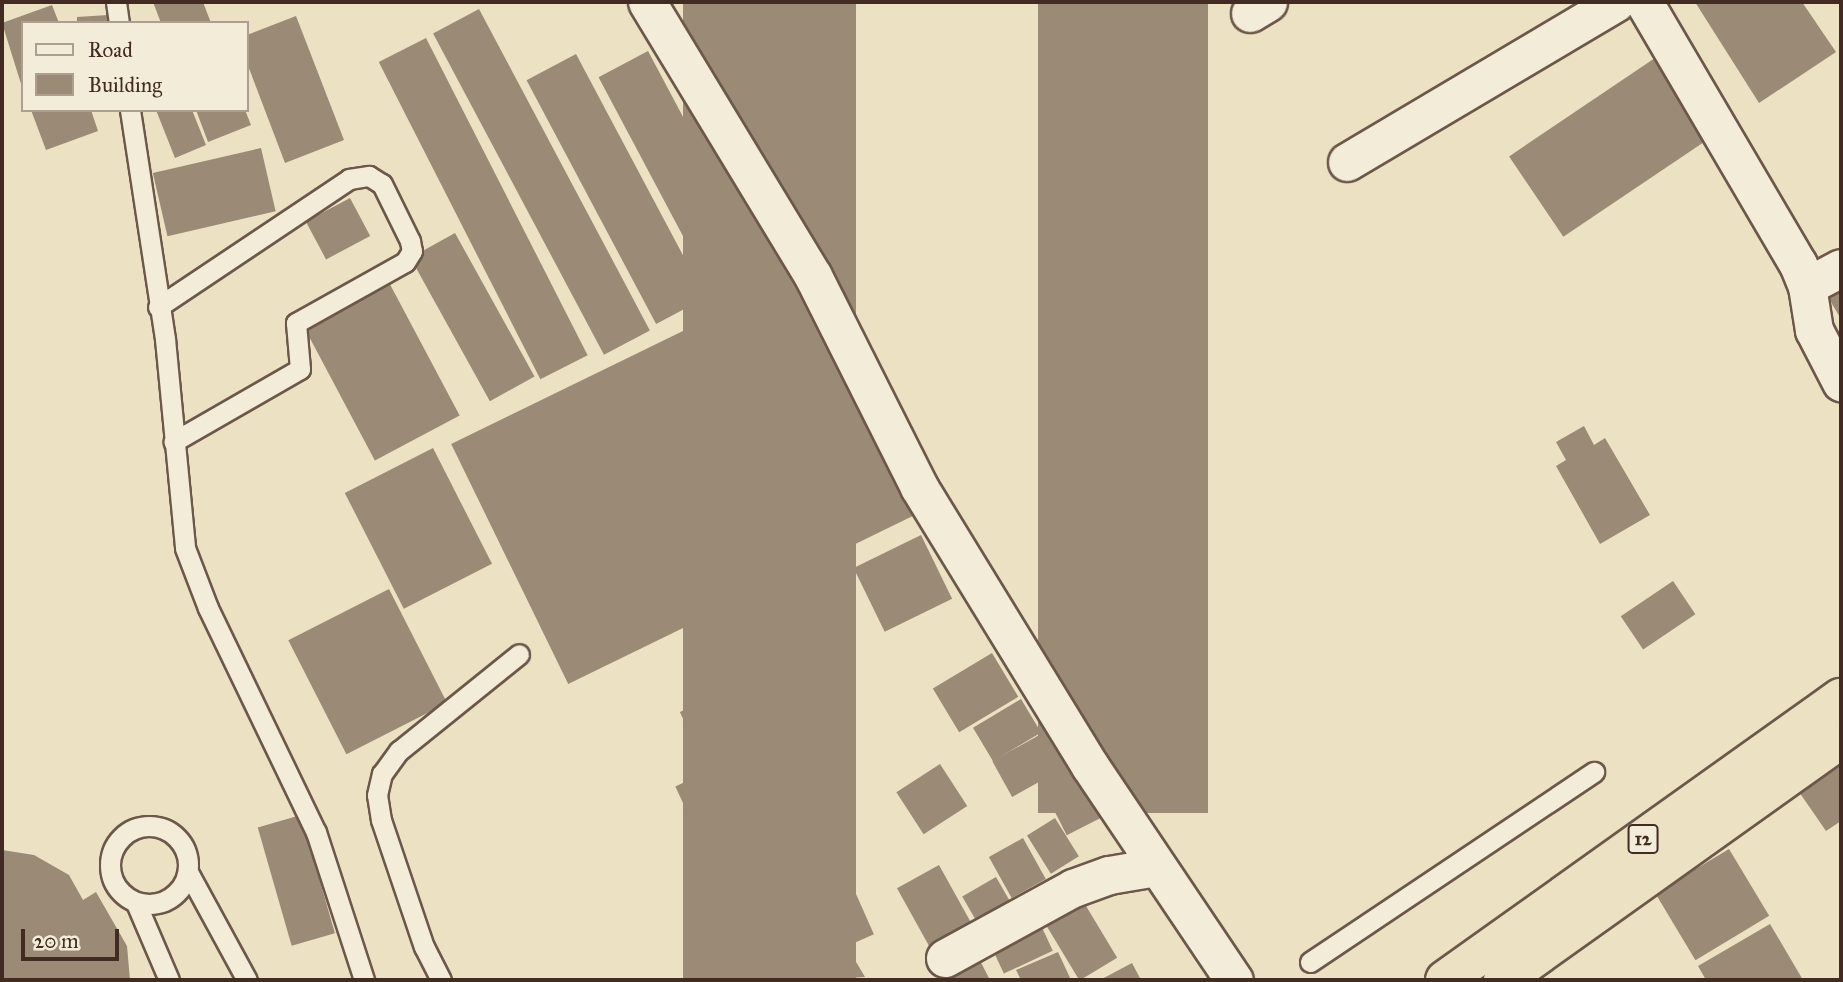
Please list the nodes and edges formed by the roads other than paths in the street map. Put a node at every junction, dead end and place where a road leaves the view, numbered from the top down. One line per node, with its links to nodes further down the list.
1 (116, 2): 5 (lane)
2 (647, 2): 17 (street)
3 (1616, 2): 7 (street)
4 (1644, 2): 9 (street)
5 (119, 21)
6 (130, 112): 10 (lane)
7 (1347, 162)
8 (1841, 268): 9 (street)
9 (1807, 286): 11 (street)
10 (158, 307): 12 (lane); 12 (lane)
11 (1841, 382)
12 (173, 442): 25 (lane)
13 (519, 654): 26 (lane)
14 (1841, 698): 15 (highway, 12)
15 (1827, 735): 22 (highway, 12)
16 (1594, 772): 21 (lane)
17 (1156, 867): 20 (street); 27 (street)
18 (188, 872): 19 (lane); 19 (lane); 24 (lane)
19 (136, 903): 23 (lane)
20 (945, 958)
21 (1310, 962)
22 (1502, 967): 28 (highway, 12)
23 (169, 980)
24 (247, 980)
25 (364, 980)
26 (441, 980)
27 (1234, 980)
28 (1445, 980)

